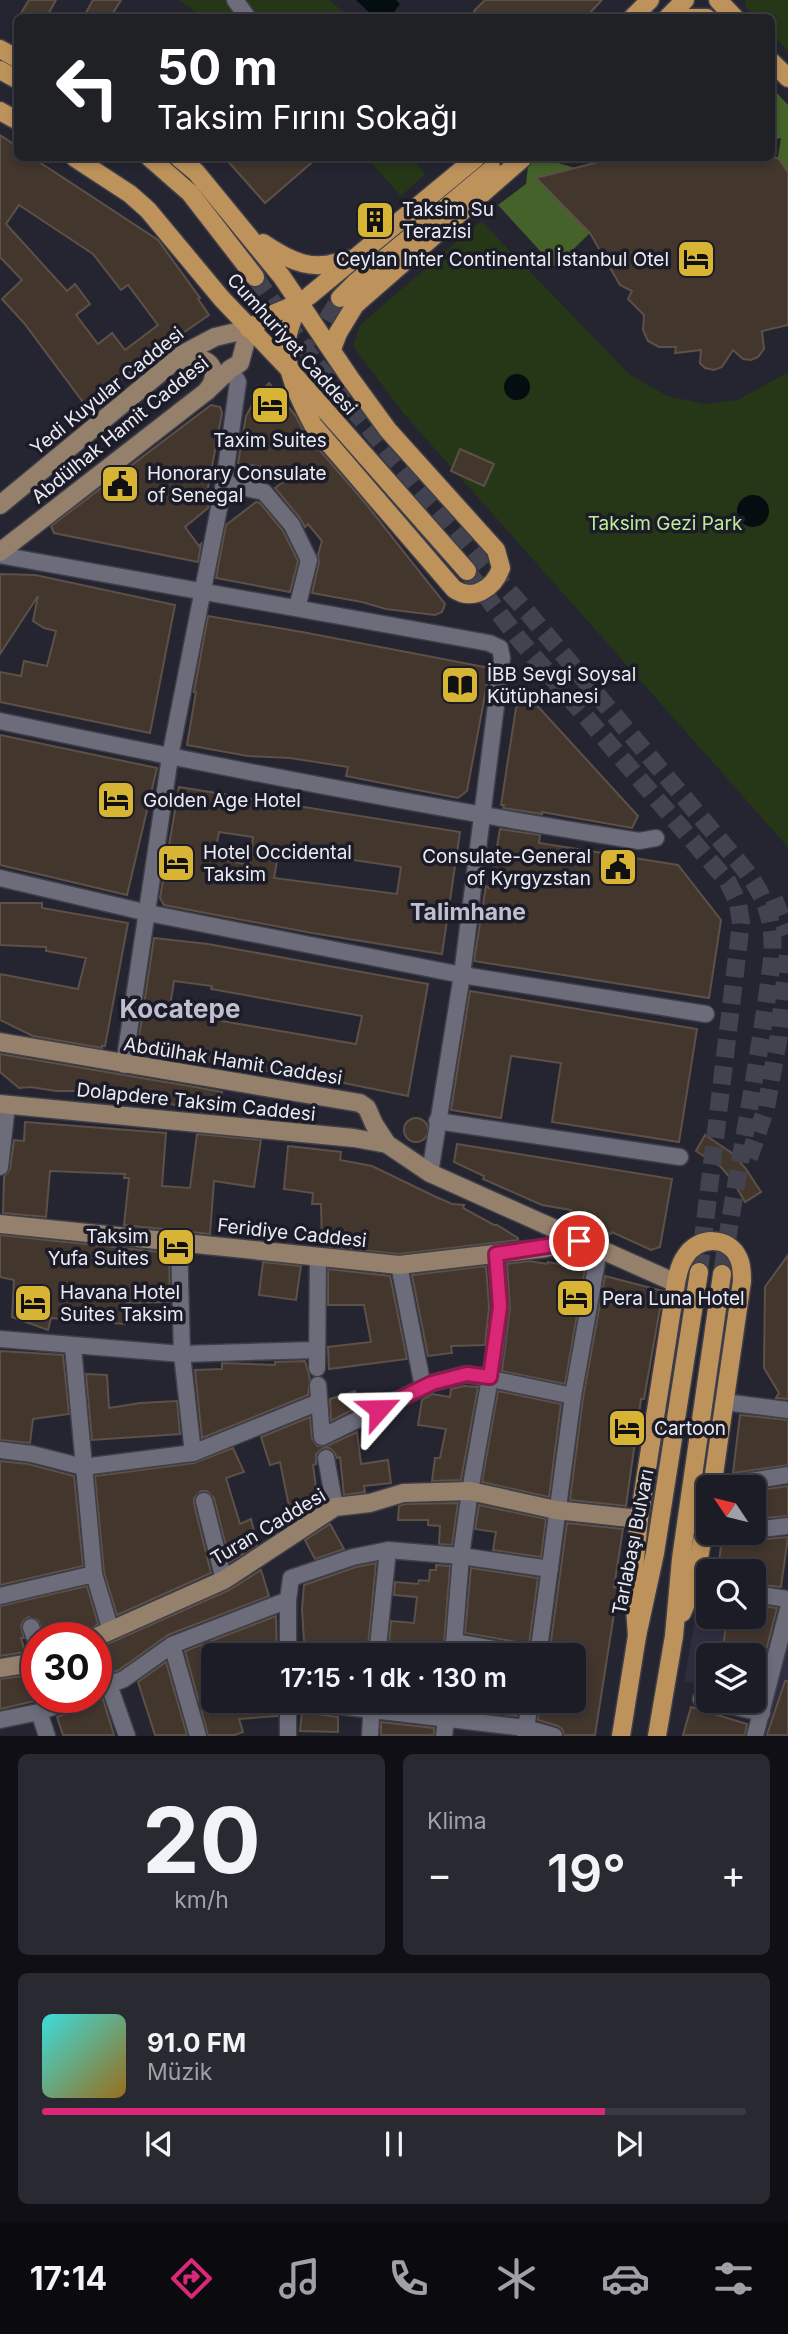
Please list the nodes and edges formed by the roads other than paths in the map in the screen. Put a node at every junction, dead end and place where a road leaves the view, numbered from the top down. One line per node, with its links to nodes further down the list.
1 (639, 0): 5 (street)
2 (650, 0): 6 (main road)
3 (685, 0): 7 (main road)
4 (718, 0): 8 (main road)
5 (627, 14)
6 (636, 14)
7 (671, 14)
8 (731, 14)
9 (775, 65): 10 (main road)
10 (788, 78)
11 (80, 161): 22 (main road, Cumhuriyet Caddesi)
12 (153, 161): 19 (main road, Cumhuriyet Caddesi)
13 (183, 161): 17 (main road)
14 (472, 161): 18 (main road)
15 (502, 161): 20 (main road)
16 (520, 161): 23 (main road)
17 (248, 233): 18 (main road); 21 (main road)
18 (365, 251): 21 (main road)
19 (256, 277)
20 (340, 298)
21 (299, 303): 22 (main road); 23 (main road); 26 (main road)
22 (249, 330): 24 (street, Yedi Kuyular Caddesi); 25 (street, Abdülhak Hamit Caddesi); 26 (main road, Cumhuriyet Caddesi)
23 (332, 349): 26 (main road)
24 (174, 361): 27 (street); 29 (street, Yedi Kuyular Caddesi)
25 (230, 369): 27 (street, Abdülhak Hamit Caddesi); 28 (street)
26 (288, 369): 31 (main road, Cumhuriyet Caddesi)
27 (207, 391): 30 (street, Abdülhak Hamit Caddesi)
28 (224, 484): 32 (street); 33 (street)
29 (0, 505)
30 (0, 553): 32 (street)
31 (467, 571)
32 (204, 592): 33 (street); 35 (street)
33 (297, 608): 36 (street)
34 (0, 721): 35 (street)
35 (170, 757): 36 (street); 39 (street)
36 (483, 816): 37 (street); 40 (street)
37 (656, 838)
38 (0, 878): 39 (street)
39 (148, 913): 40 (street); 43 (street)
40 (462, 975): 41 (street); 45 (street)
41 (706, 1014)
42 (0, 1042): 43 (street, Abdülhak Hamit Caddesi)
43 (124, 1065): 46 (street, Abdülhak Hamit Caddesi)
44 (4, 1104): 46 (street, Dolapdere Taksim Caddesi); 48 (street)
45 (437, 1121): 47 (street); 49 (street)
46 (387, 1144): 49 (street, Abdülhak Hamit Caddesi)
47 (680, 1157)
48 (0, 1167)
49 (430, 1173): 52 (street)
50 (0, 1224): 51 (street, Feridiye Caddesi)
51 (179, 1241): 55 (street, Feridiye Caddesi); 63 (street)
52 (579, 1241): 53 (street); 54 (street, Feridiye Caddesi)
53 (599, 1250): 59 (street); 68 (street)
54 (496, 1254): 56 (street, Feridiye Caddesi); 65 (street)
55 (318, 1258): 56 (street, Feridiye Caddesi); 62 (street)
56 (399, 1265): 67 (street)
57 (699, 1272): 99 (main road, Tarlabaşı Bulvarı)
58 (722, 1274): 100 (main road)
59 (676, 1283): 70 (main road); 83 (main road)
60 (0, 1339): 61 (street)
61 (73, 1346): 63 (street); 75 (street)
62 (316, 1350): 63 (street); 64 (street)
63 (181, 1354): 73 (street)
64 (317, 1367)
65 (490, 1377): 67 (street); 68 (street); 79 (street)
66 (318, 1385): 69 (street)
67 (423, 1388): 69 (street)
68 (573, 1396): 82 (street)
69 (319, 1402): 73 (street)
70 (724, 1402): 71 (street); 76 (main road)
71 (788, 1410)
72 (0, 1450): 75 (street)
73 (193, 1453): 75 (street)
74 (326, 1458): 81 (street)
75 (83, 1467): 89 (street)
76 (714, 1475)
77 (788, 1475): 78 (street)
78 (766, 1478)
79 (470, 1492): 81 (street, Turan Caddesi); 82 (street, Turan Caddesi); 87 (street)
80 (204, 1501): 90 (street)
81 (335, 1507): 90 (street, Turan Caddesi)
82 (556, 1510): 83 (street, Turan Caddesi); 88 (street)
83 (639, 1519): 99 (main road)
84 (788, 1526): 85 (street)
85 (766, 1529)
86 (388, 1550): 87 (street); 95 (street); 102 (street)
87 (461, 1556): 88 (street); 103 (street)
88 (550, 1569): 104 (street)
89 (94, 1574): 92 (street); 97 (street)
90 (224, 1580): 98 (street, Turan Caddesi)
91 (696, 1594): 100 (main road)
92 (0, 1596)
93 (766, 1596): 94 (street)
94 (788, 1599)
95 (288, 1600): 101 (street); 105 (street)
96 (788, 1609): 110 (street)
97 (108, 1622)
98 (112, 1631)
99 (637, 1636): 129 (main road, Tarlabaşı Bulvarı)
100 (674, 1636): 130 (main road)
101 (288, 1643)
102 (378, 1643)
103 (454, 1643)
104 (539, 1643)
105 (172, 1645): 108 (street); 124 (street)
106 (21, 1665): 107 (street)
107 (0, 1668)
108 (112, 1684)
109 (112, 1691): 123 (street)
110 (766, 1697)
111 (35, 1713): 120 (street)
112 (40, 1713): 122 (street)
113 (288, 1713): 125 (street)
114 (371, 1713): 126 (street)
115 (417, 1713): 119 (street)
116 (447, 1713): 119 (street)
117 (528, 1713): 121 (street)
118 (762, 1713): 131 (street)
119 (446, 1718): 121 (street); 127 (street)
120 (0, 1720)
121 (525, 1732): 128 (street)
122 (47, 1735)
123 (127, 1735)
124 (198, 1735)
125 (288, 1735)
126 (370, 1735)
127 (444, 1735)
128 (554, 1735)
129 (621, 1735)
130 (657, 1735)
131 (755, 1735)

